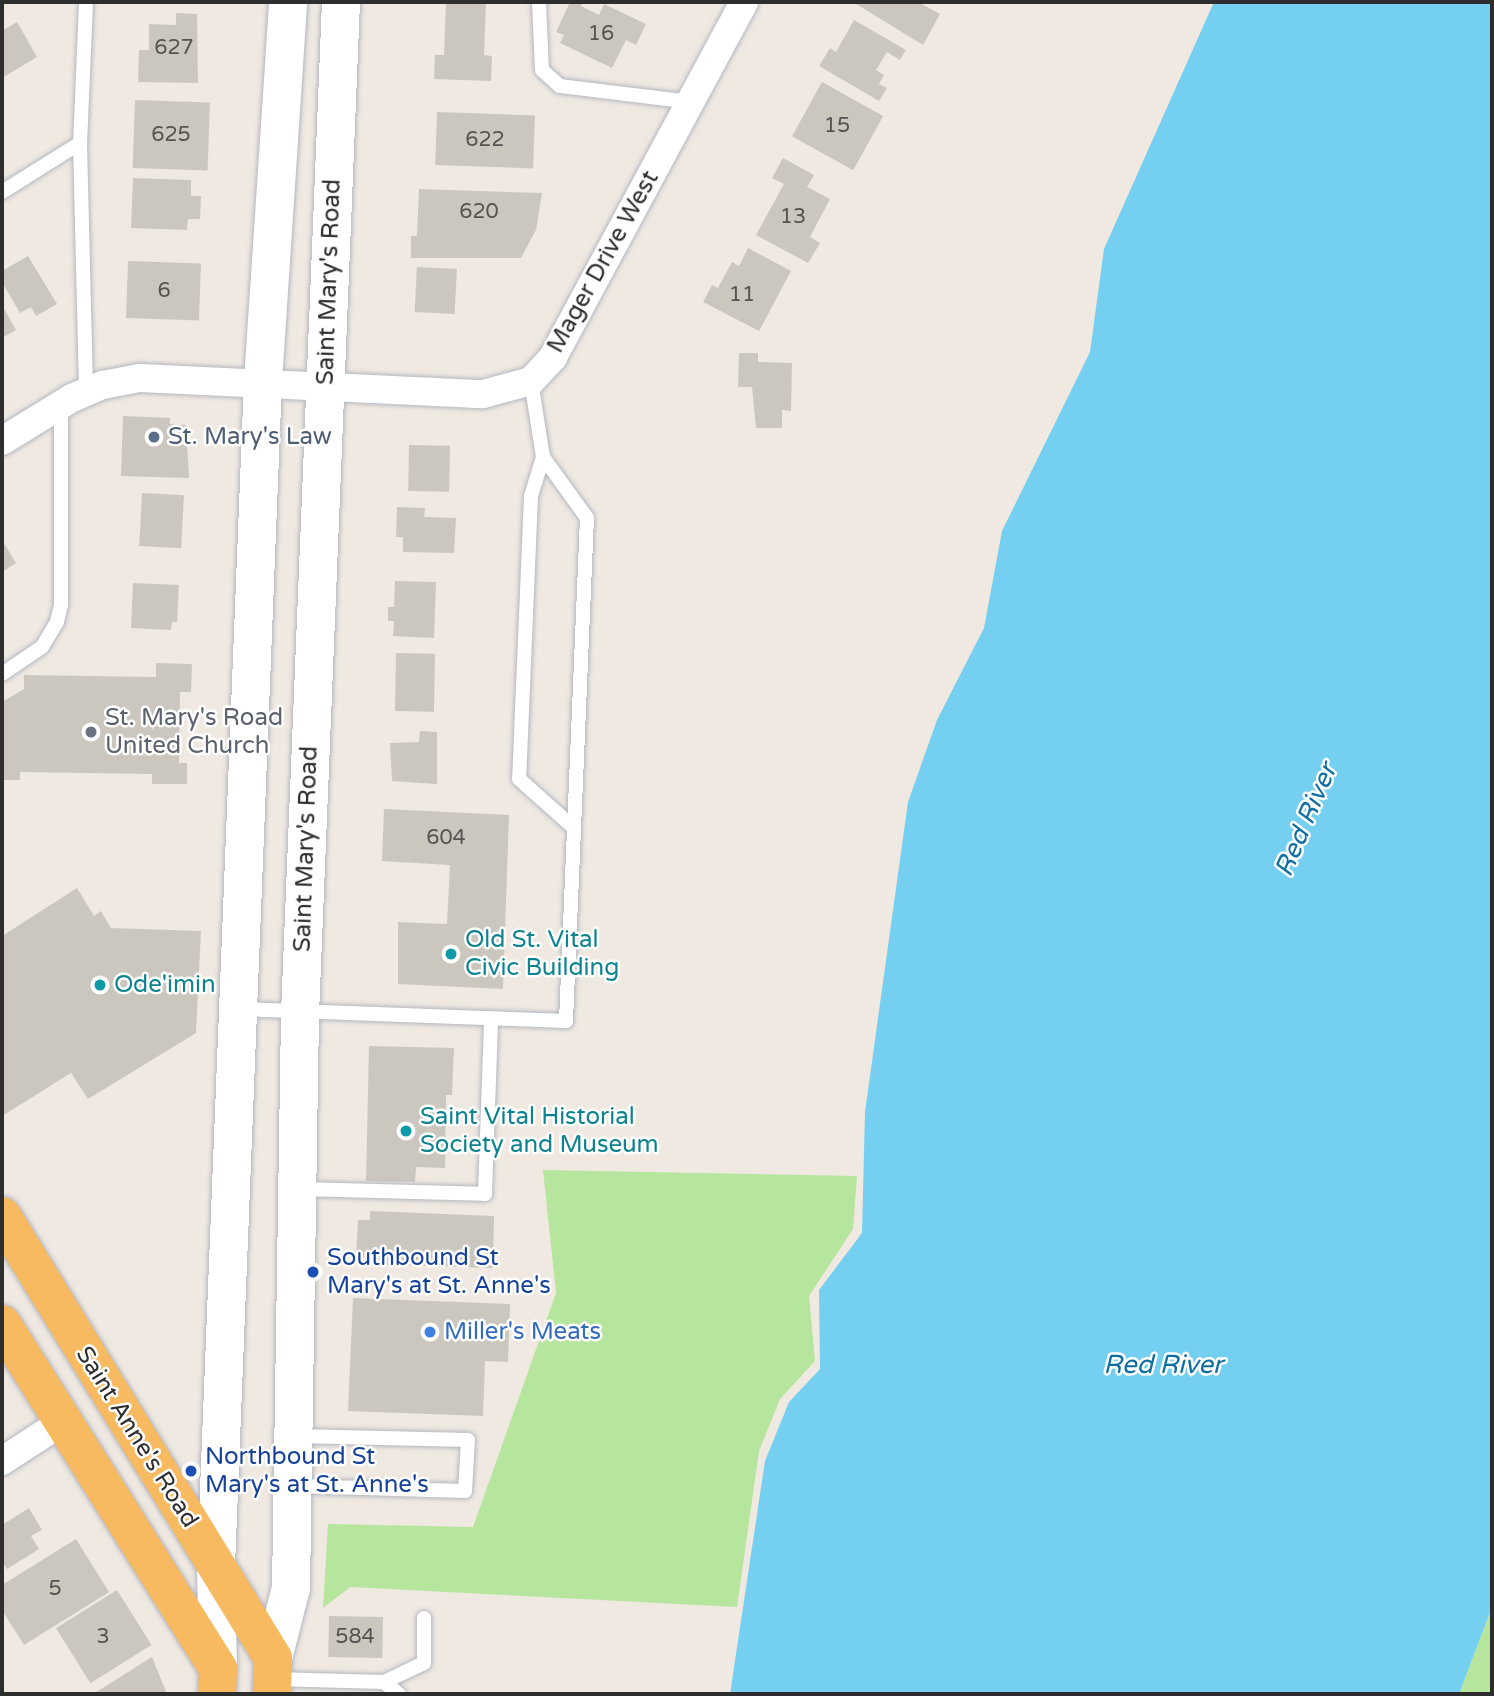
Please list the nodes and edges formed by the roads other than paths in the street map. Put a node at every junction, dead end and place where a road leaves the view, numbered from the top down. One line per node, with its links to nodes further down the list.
1 (86, 2): 7 (lane)
2 (288, 2): 10 (main road, Saint Mary's Road)
3 (341, 2): 10 (main road, Saint Mary's Road)
4 (539, 2): 6 (lane)
5 (744, 2): 6 (street, Mager Drive West)
6 (690, 102): 9 (street, Mager Drive West)
7 (80, 143): 8 (lane); 11 (lane)
8 (2, 192)
9 (531, 381): 10 (street); 14 (lane)
10 (294, 384): 11 (street); 17 (main road, Saint Mary's Road); 18 (main road, Saint Mary's Road)
11 (86, 392): 12 (street)
12 (61, 405): 13 (street); 15 (lane)
13 (2, 441)
14 (543, 457): 16 (lane); 16 (lane)
15 (2, 674)
16 (574, 828): 19 (lane)
17 (238, 1009): 18 (lane); 27 (main road, Saint Mary's Road)
18 (300, 1014): 19 (lane); 20 (main road, Saint Mary's Road)
19 (491, 1018): 20 (lane)
20 (296, 1189): 24 (main road, Saint Mary's Road)
21 (2, 1216): 27 (highway, Saint Anne's Road)
22 (2, 1324): 23 (highway)
23 (62, 1422): 25 (street); 30 (highway)
24 (296, 1436): 26 (main road, Saint Mary's Road); 26 (lane)
25 (2, 1461)
26 (296, 1486): 29 (main road, Saint Mary's Road)
27 (216, 1566): 29 (highway, Saint Anne's Road); 30 (main road, Saint Mary's Road)
28 (424, 1618): 31 (lane)
29 (272, 1677): 31 (lane)
30 (218, 1681)
31 (384, 1682): 32 (lane)
32 (399, 1694)

